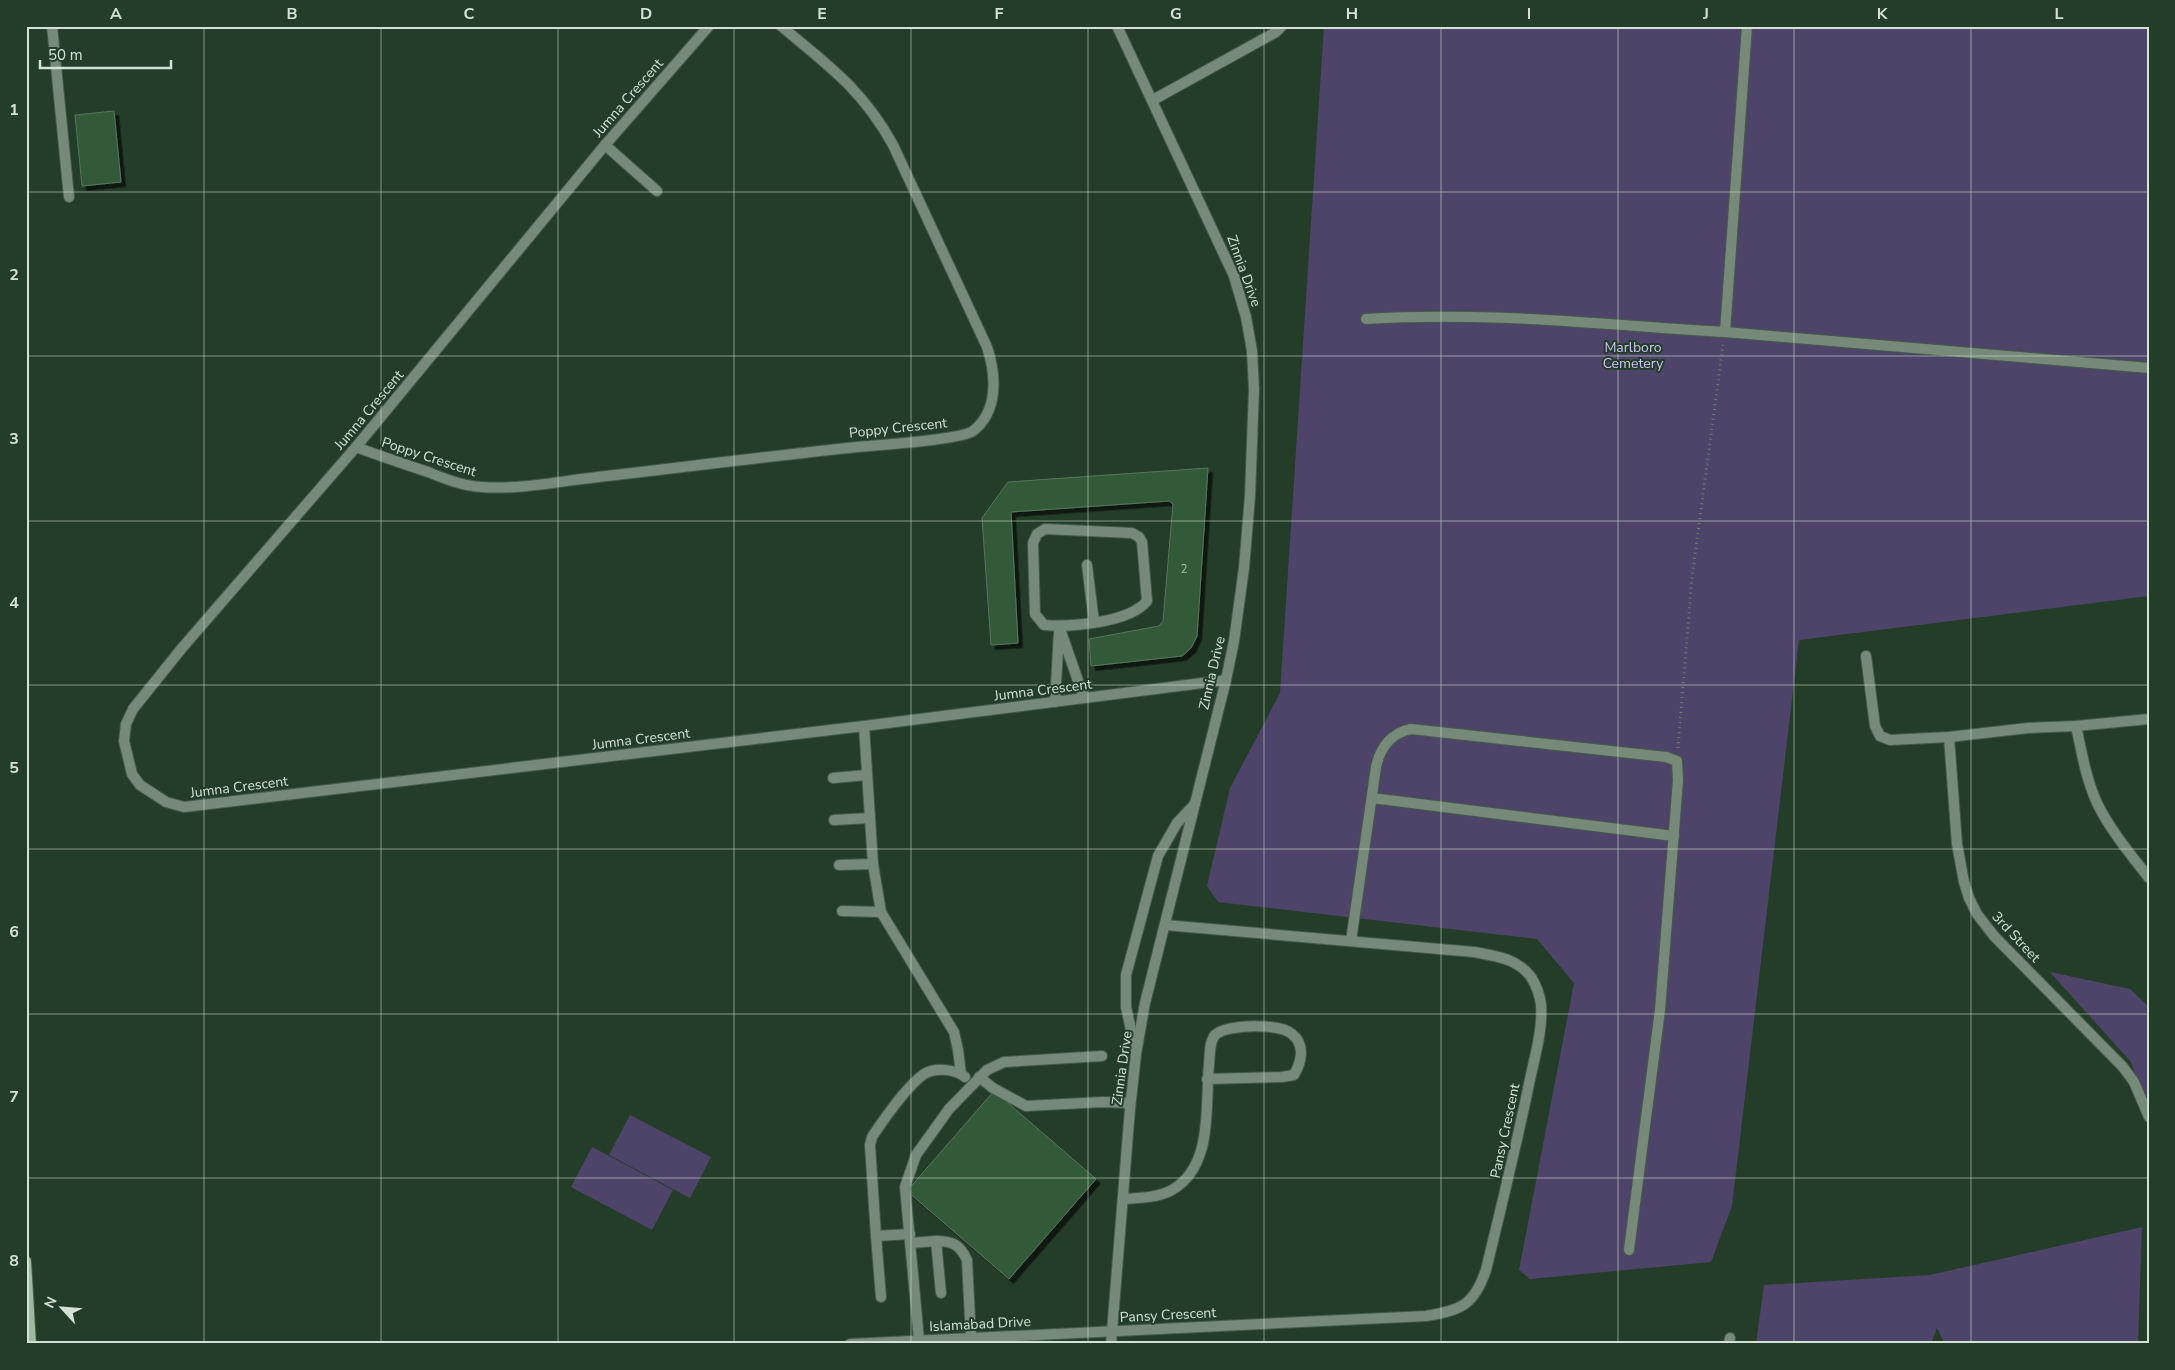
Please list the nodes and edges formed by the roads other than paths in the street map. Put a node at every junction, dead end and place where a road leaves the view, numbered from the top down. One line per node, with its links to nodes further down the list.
1 (52, 26): 10 (street)
2 (709, 26): 8 (street, Jumna Crescent)
3 (781, 26): 14 (street, Poppy Crescent)
4 (1117, 26): 7 (street, Zinnia Drive)
5 (1282, 26): 7 (street)
6 (1747, 26): 12 (street)
7 (1153, 100): 19 (street, Zinnia Drive)
8 (605, 145): 9 (street); 14 (street, Jumna Crescent)
9 (657, 191)
10 (69, 197)
11 (1366, 318): 12 (street)
12 (1725, 332): 13 (street)
13 (2149, 368)
14 (356, 447): 23 (street, Jumna Crescent)
15 (1087, 565): 16 (street)
16 (1094, 622): 17 (street); 17 (street)
17 (1059, 626): 20 (street); 21 (street)
18 (1866, 656): 25 (street)
19 (1226, 680): 20 (street, Jumna Crescent); 29 (street, Zinnia Drive)
20 (1084, 698): 21 (street, Jumna Crescent)
21 (1054, 702): 23 (street, Jumna Crescent)
22 (2149, 719): 24 (street)
23 (864, 726): 26 (street)
24 (2076, 726): 25 (street); 35 (street)
25 (1949, 737): 46 (street, 3rd Street)
26 (867, 775): 27 (street); 30 (street)
27 (834, 778)
28 (1372, 798): 32 (street); 32 (street); 39 (street)
29 (1195, 804): 38 (street, Zinnia Drive); 40 (street)
30 (870, 818): 31 (street); 33 (street)
31 (834, 820)
32 (1674, 836): 51 (street)
33 (873, 864): 34 (street); 37 (street)
34 (839, 865)
35 (2149, 878)
36 (842, 911): 37 (street)
37 (881, 912): 42 (street)
38 (1165, 925): 39 (street, Pansy Crescent); 40 (street, Zinnia Drive)
39 (1352, 941): 55 (street, Pansy Crescent)
40 (1136, 1054): 45 (street, Zinnia Drive)
41 (1102, 1056): 44 (street)
42 (961, 1074): 44 (street); 48 (street)
43 (1207, 1079): 43 (street); 47 (street)
44 (976, 1080): 45 (street); 49 (street)
45 (1130, 1104): 47 (street, Zinnia Drive)
46 (2149, 1117)
47 (1123, 1199): 55 (street, Zinnia Drive)
48 (876, 1236): 49 (street); 54 (street)
49 (911, 1238): 50 (street); 57 (street)
50 (936, 1241): 53 (street); 56 (street)
51 (1629, 1250)
52 (26, 1261): 58 (main road)
53 (941, 1293)
54 (880, 1297)
55 (1112, 1331): 56 (street, Islamabad Drive); 60 (street, Zinnia Drive)
56 (971, 1338): 57 (street, Islamabad Drive)
57 (919, 1340): 59 (street, Islamabad Drive)
58 (31, 1344)
59 (850, 1344)
60 (1111, 1344)

